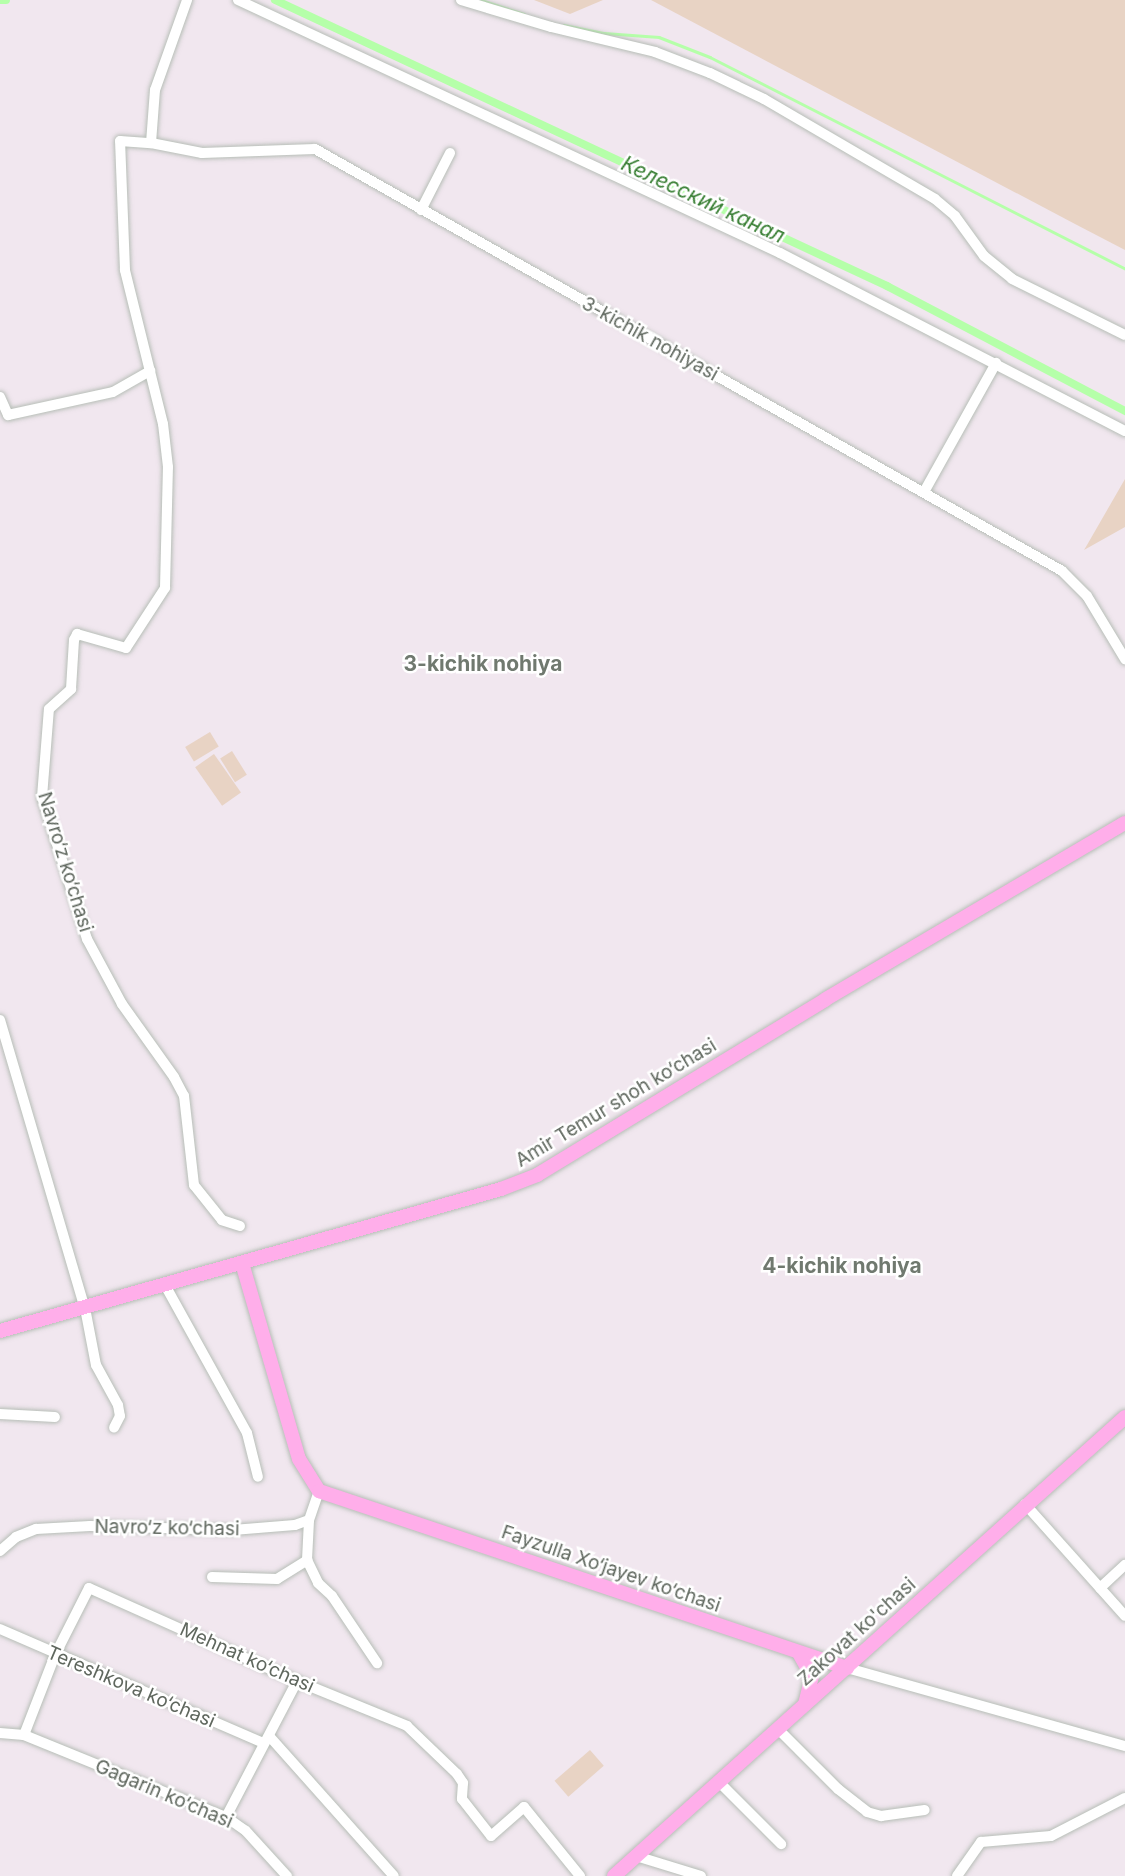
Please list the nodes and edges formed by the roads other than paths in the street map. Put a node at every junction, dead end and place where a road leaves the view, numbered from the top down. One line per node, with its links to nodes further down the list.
1 (187, 0): 5 (street)
2 (238, 0): 9 (street)
3 (461, 0): 8 (street)
4 (120, 141): 5 (street, 3-kichik nohiyasi); 10 (street, Navro‘z ko‘chasi)
5 (151, 143): 7 (street, 3-kichik nohiyasi)
6 (450, 153): 7 (street)
7 (421, 210): 13 (street, 3-kichik nohiyasi)
8 (1125, 335)
9 (996, 362): 12 (street); 13 (street)
10 (149, 371): 11 (street); 17 (street, Navro‘z ko‘chasi)
11 (0, 397)
12 (1125, 430)
13 (925, 492): 14 (street, 3-kichik nohiyasi)
14 (1125, 659)
15 (1125, 823): 18 (main road, Amir Temur shoh ko‘chasi)
16 (0, 1020): 20 (street)
17 (240, 1226)
18 (242, 1263): 19 (main road, Amir Temur shoh ko‘chasi); 27 (main road)
19 (165, 1285): 20 (main road, Amir Temur shoh ko‘chasi); 26 (street)
20 (85, 1308): 21 (main road, Amir Temur shoh ko‘chasi); 25 (street)
21 (0, 1331)
22 (0, 1415): 23 (street)
23 (55, 1417)
24 (1125, 1417): 28 (main road, Zakovat ko'chasi)
25 (114, 1428)
26 (258, 1477)
27 (319, 1491): 29 (street); 37 (main road, Fayzulla Xo‘jayev ko‘chasi)
28 (1025, 1504): 34 (street); 41 (main road, Zakovat ko'chasi)
29 (309, 1520): 30 (street, Navro‘z ko‘chasi); 31 (street)
30 (0, 1551)
31 (307, 1560): 33 (street); 40 (street)
32 (1125, 1564): 34 (street)
33 (212, 1577)
34 (1100, 1588): 35 (street)
35 (1125, 1616)
36 (0, 1629): 38 (street, Tereshkova ko‘chasi)
37 (798, 1652): 39 (main road, Fayzulla Xo‘jayev ko‘chasi); 44 (main road)
38 (55, 1655): 42 (street, Mehnat ko‘chasi); 47 (street); 48 (street, Tereshkova ko‘chasi)
39 (817, 1658): 41 (main road, Fayzulla Xo‘jayev ko‘chasi); 43 (main road)
40 (377, 1663)
41 (847, 1668): 43 (main road, Zakovat ko'chasi); 49 (street, Fayzulla Xo‘jayev ko‘chasi)
42 (297, 1681): 48 (street); 58 (street, Mehnat ko‘chasi)
43 (823, 1689): 44 (main road, Zakovat ko'chasi)
44 (804, 1706): 45 (main road, Zakovat ko'chasi)
45 (778, 1729): 50 (main road, Zakovat ko'chasi); 52 (street)
46 (0, 1733): 47 (street, Gagarin ko‘chasi)
47 (24, 1735): 53 (street, Gagarin ko‘chasi)
48 (266, 1740): 53 (street); 57 (street, Tereshkova ko‘chasi)
49 (1125, 1746)
50 (719, 1782): 54 (street); 55 (main road, Zakovat ko'chasi)
51 (1125, 1798): 61 (street)
52 (925, 1810)
53 (226, 1817): 56 (street, Gagarin ko‘chasi)
54 (780, 1844)
55 (636, 1856): 59 (main road, Zakovat ko'chasi); 60 (street)
56 (287, 1876)
57 (394, 1876)
58 (579, 1876)
59 (614, 1876)
60 (701, 1876)
61 (957, 1876)

